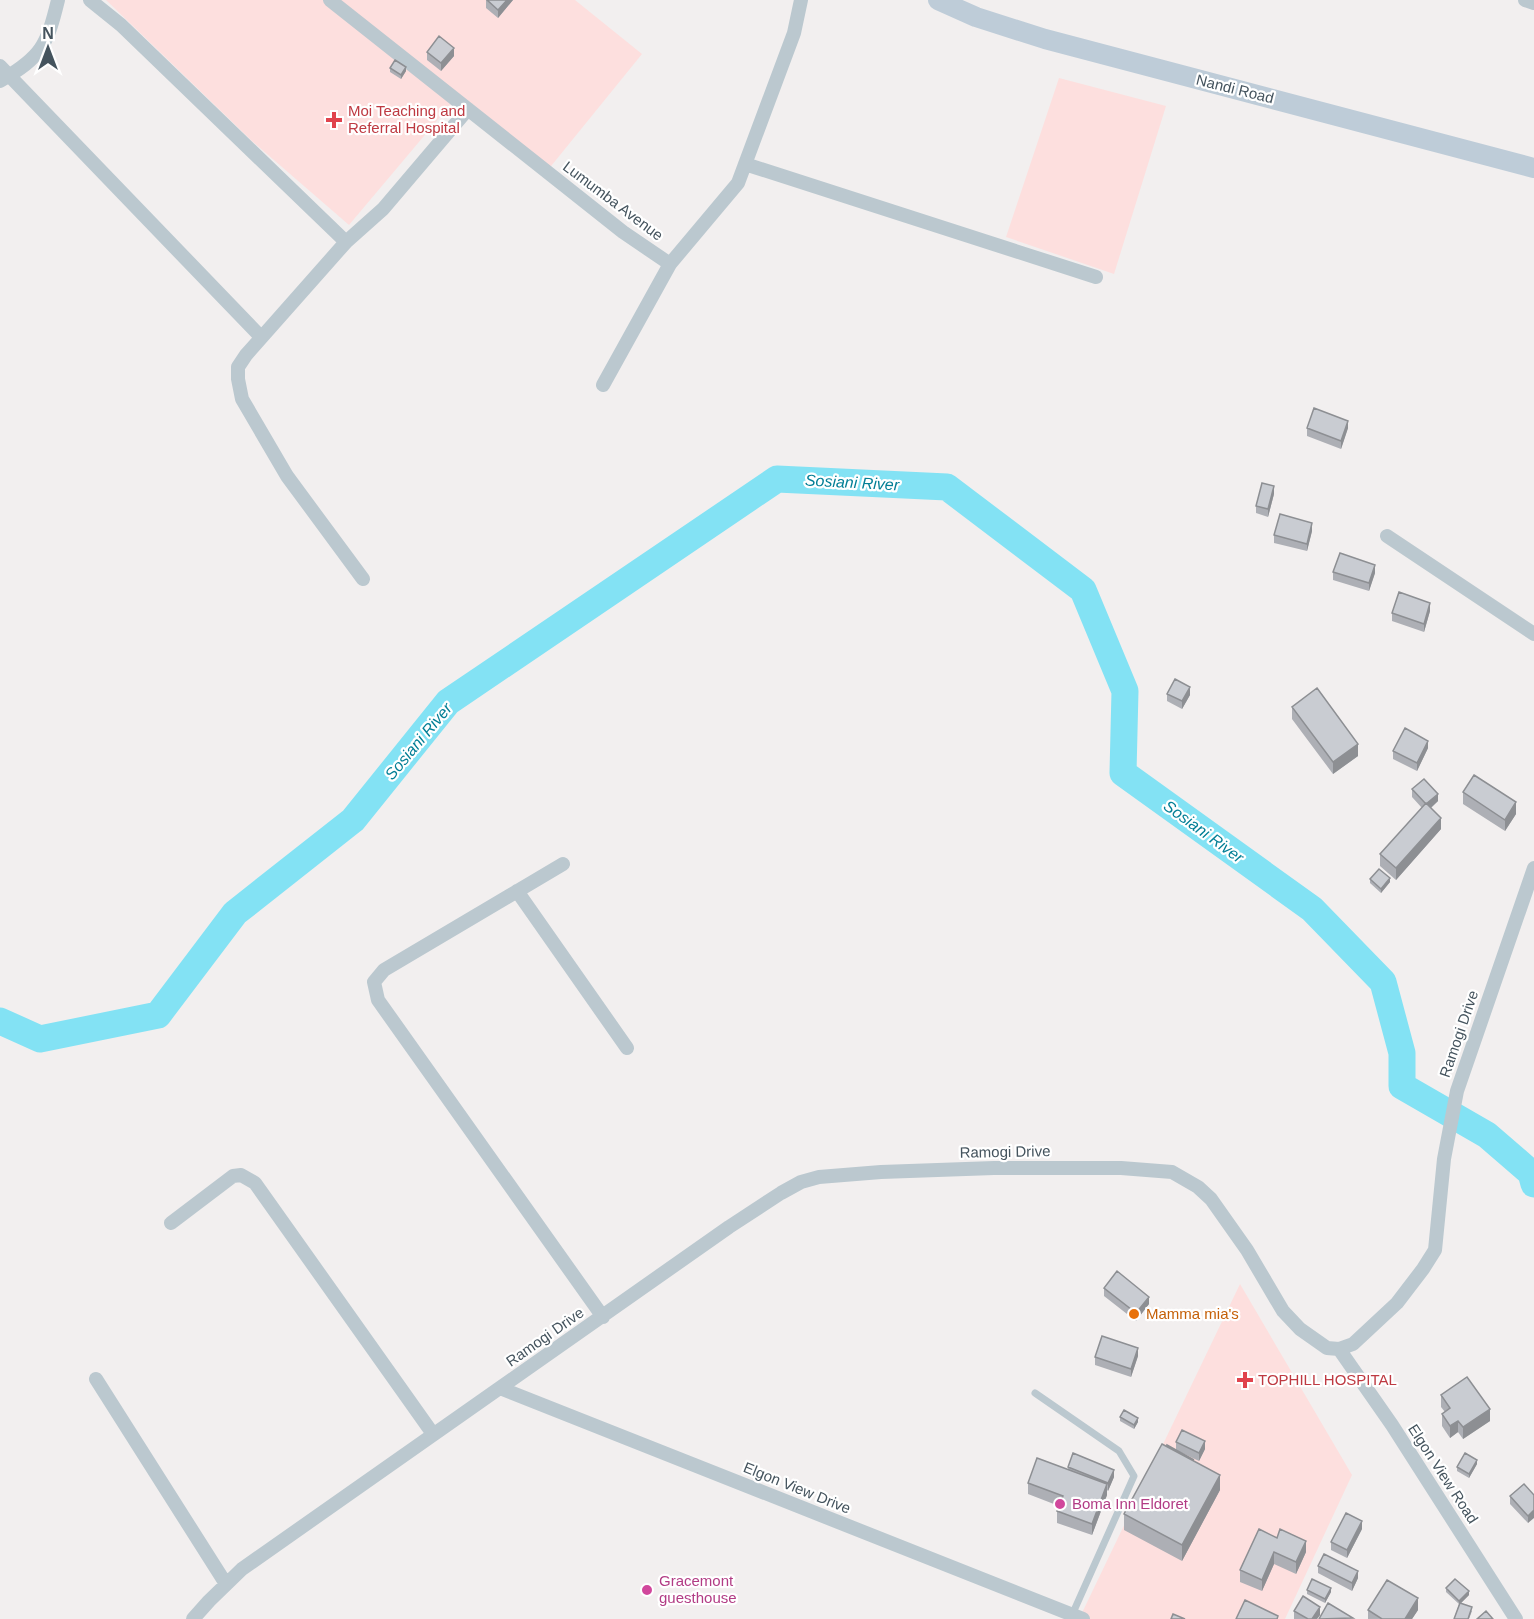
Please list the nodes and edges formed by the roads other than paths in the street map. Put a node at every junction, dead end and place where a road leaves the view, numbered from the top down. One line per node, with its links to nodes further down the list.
1 (58, 0): 8 (street)
2 (90, 0): 12 (street)
3 (330, 0): 9 (street, Lumumba Avenue)
4 (801, 0): 10 (street)
5 (938, 0): 11 (street, Nandi Road)
6 (1525, 0): 7 (street)
7 (1534, 3)
8 (3, 74): 15 (street)
9 (468, 109): 12 (street); 13 (street, Lumumba Avenue)
10 (745, 164): 13 (street); 14 (street)
11 (1534, 168)
12 (346, 242): 15 (street)
13 (670, 264): 16 (street)
14 (1096, 277)
15 (261, 337): 18 (street)
16 (603, 385)
17 (1387, 537): 19 (street)
18 (363, 579)
19 (1534, 634)
20 (563, 864): 22 (street)
21 (1534, 868): 23 (street, Ramogi Drive)
22 (517, 891): 24 (street); 26 (street)
23 (1529, 895): 27 (street, Ramogi Drive)
24 (627, 1048)
25 (171, 1223): 31 (street)
26 (603, 1317): 27 (street, Ramogi Drive); 29 (street, Ramogi Drive)
27 (1339, 1349): 35 (street, Elgon View Road)
28 (96, 1379): 32 (street)
29 (500, 1388): 31 (street, Ramogi Drive); 33 (street, Elgon View Drive)
30 (1035, 1393): 33 (lane)
31 (433, 1434): 32 (street, Ramogi Drive)
32 (226, 1584): 34 (street, Ramogi Drive)
33 (1078, 1617)
34 (193, 1619)
35 (1516, 1619)

